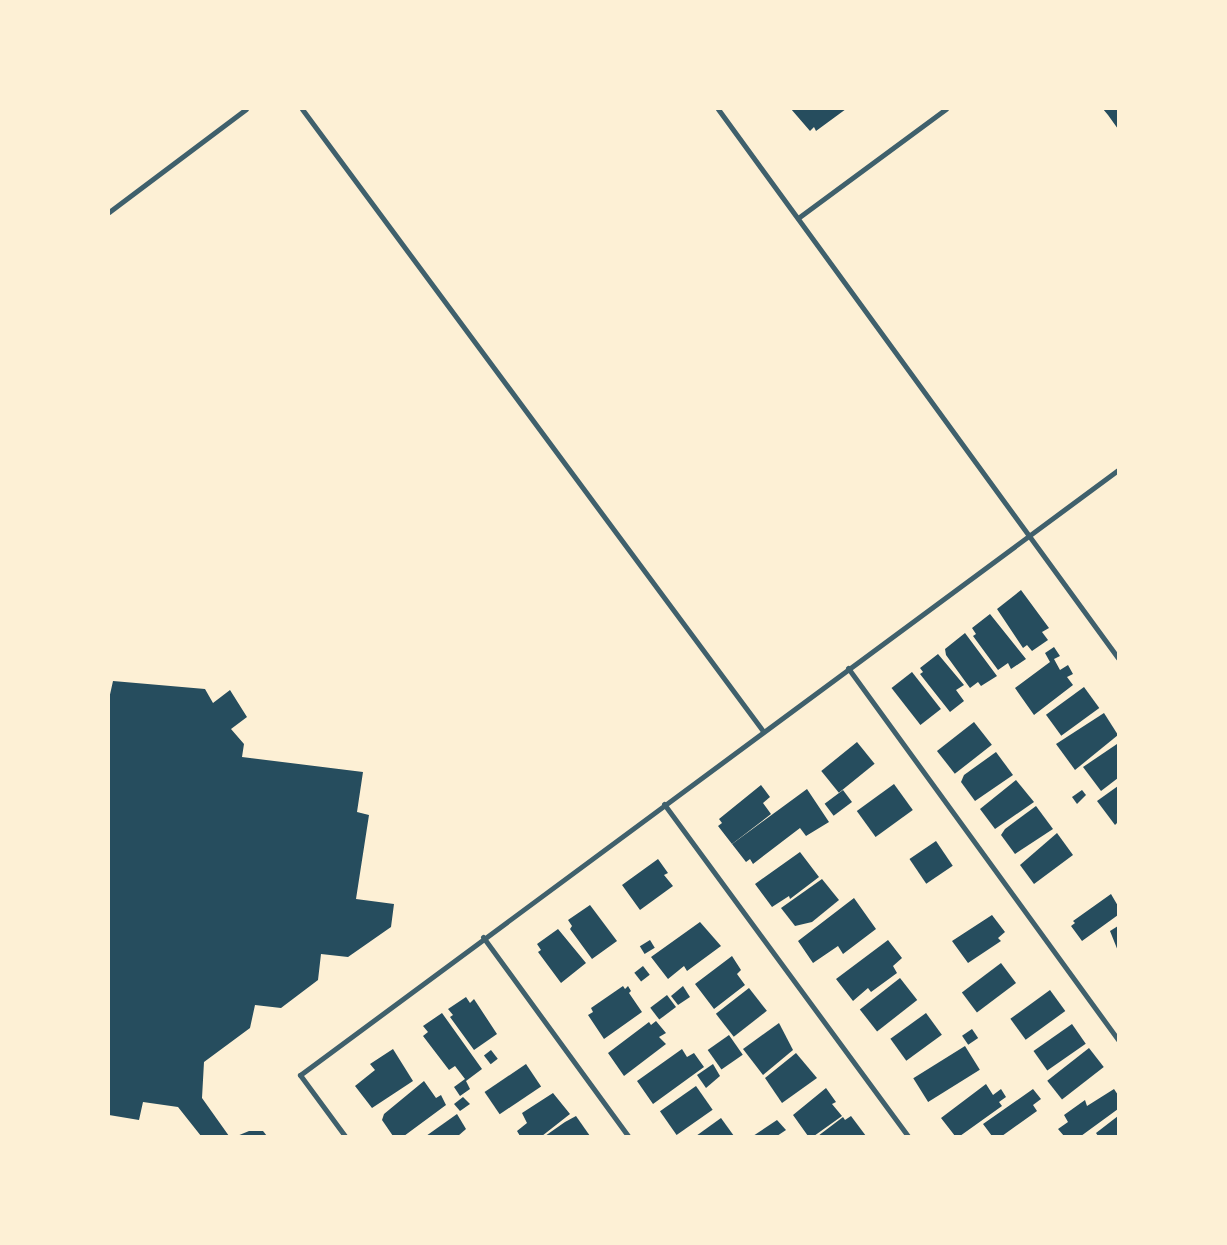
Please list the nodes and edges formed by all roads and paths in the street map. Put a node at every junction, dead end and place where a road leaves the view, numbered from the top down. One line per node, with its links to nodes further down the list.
1 (246, 109): 5 (street)
2 (302, 109): 11 (street)
3 (718, 109): 6 (street)
4 (946, 109): 6 (street)
5 (109, 212)
6 (798, 218): 8 (street)
7 (1118, 470): 8 (street)
8 (1029, 536): 9 (street); 10 (street)
9 (1118, 658)
10 (848, 668): 11 (street); 14 (street)
11 (763, 731): 12 (street)
12 (664, 804): 13 (street); 17 (street)
13 (483, 936): 15 (street); 16 (street)
14 (1118, 1040)
15 (345, 1136)
16 (628, 1136)
17 (908, 1136)

